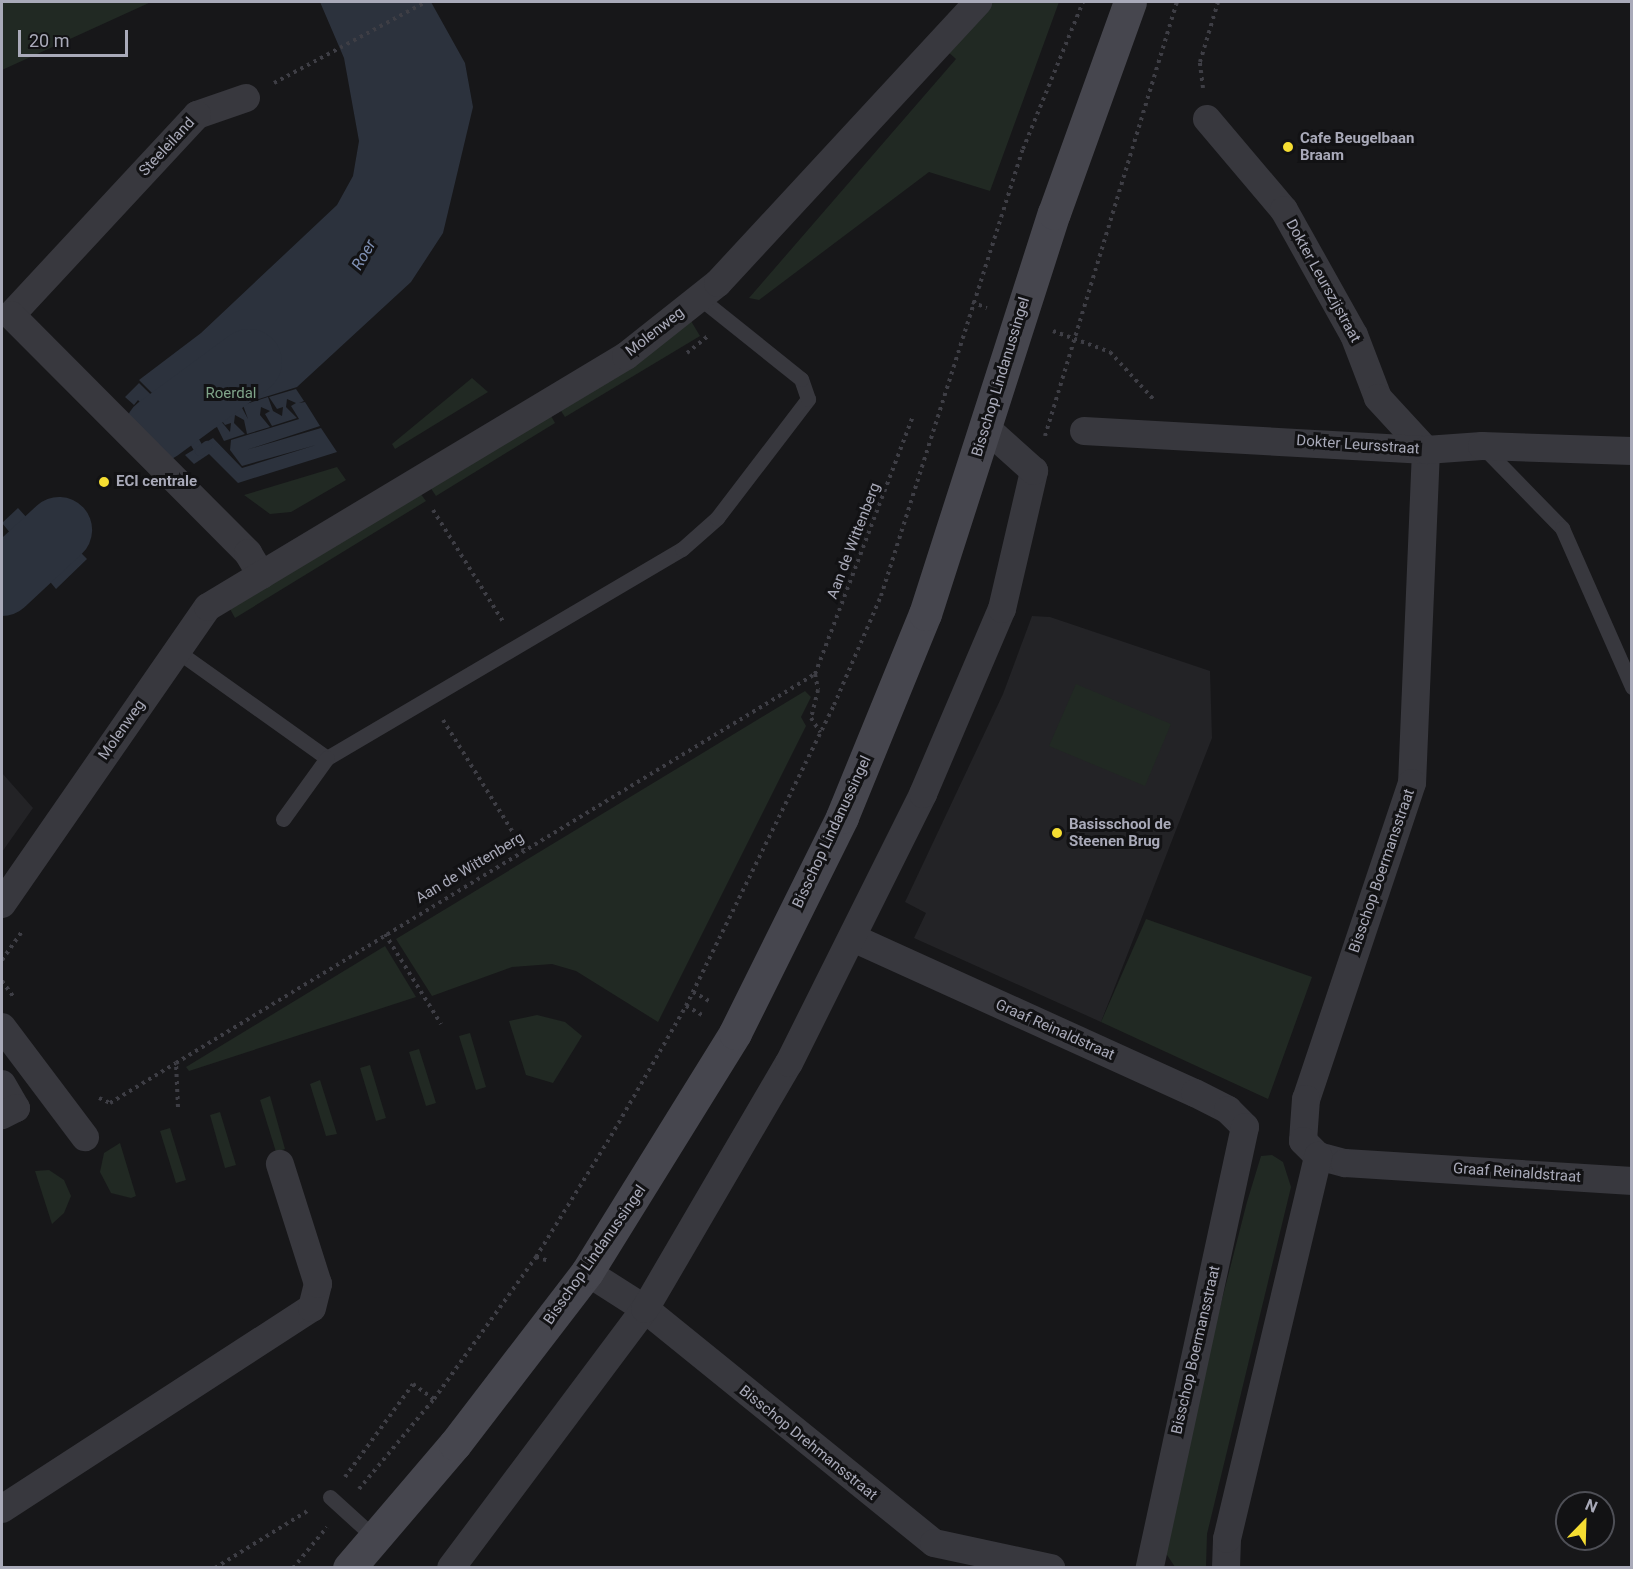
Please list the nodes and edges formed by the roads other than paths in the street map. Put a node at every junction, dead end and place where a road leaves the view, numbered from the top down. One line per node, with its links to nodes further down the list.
1 (978, 2): 5 (street, Molenweg)
2 (1130, 2): 6 (main road, Bisschop Lindanussingel)
3 (246, 98): 11 (street, Steeleiland)
4 (1207, 119): 9 (street, Dokter Leurszijstraat)
5 (700, 298): 11 (street, Molenweg); 14 (lane)
6 (986, 428): 17 (street); 26 (main road, Bisschop Lindanussingel)
7 (1084, 431): 9 (street, Dokter Leursstraat)
8 (1482, 446): 9 (street, Dokter Leursstraat); 10 (street, Dokter Leursstraat); 13 (lane)
9 (1426, 450): 23 (street, Bisschop Boermansstraat)
10 (1632, 451)
11 (261, 575): 12 (street, Molenweg)
12 (177, 651): 14 (lane); 16 (street, Molenweg)
13 (1632, 687)
14 (327, 759): 15 (lane)
15 (283, 819)
16 (2, 904)
17 (853, 938): 21 (street, Graaf Reinaldstraat); 27 (street)
18 (2, 1027): 22 (street)
19 (2, 1084): 20 (street)
20 (2, 1115)
21 (1246, 1134): 34 (street, Bisschop Boermansstraat)
22 (85, 1137)
23 (1310, 1148): 25 (street, Graaf Reinaldstraat); 35 (street, Bisschop Boermansstraat)
24 (280, 1164): 29 (street)
25 (1632, 1181)
26 (586, 1272): 27 (street, Bisschop Drehmansstraat); 30 (main road, Bisschop Lindanussingel)
27 (645, 1309): 32 (street); 33 (street, Bisschop Drehmansstraat)
28 (330, 1497): 30 (lane)
29 (2, 1509)
30 (375, 1538): 31 (main road, Bisschop Lindanussingel)
31 (349, 1568)
32 (451, 1568)
33 (1051, 1568)
34 (1150, 1568)
35 (1226, 1568)

